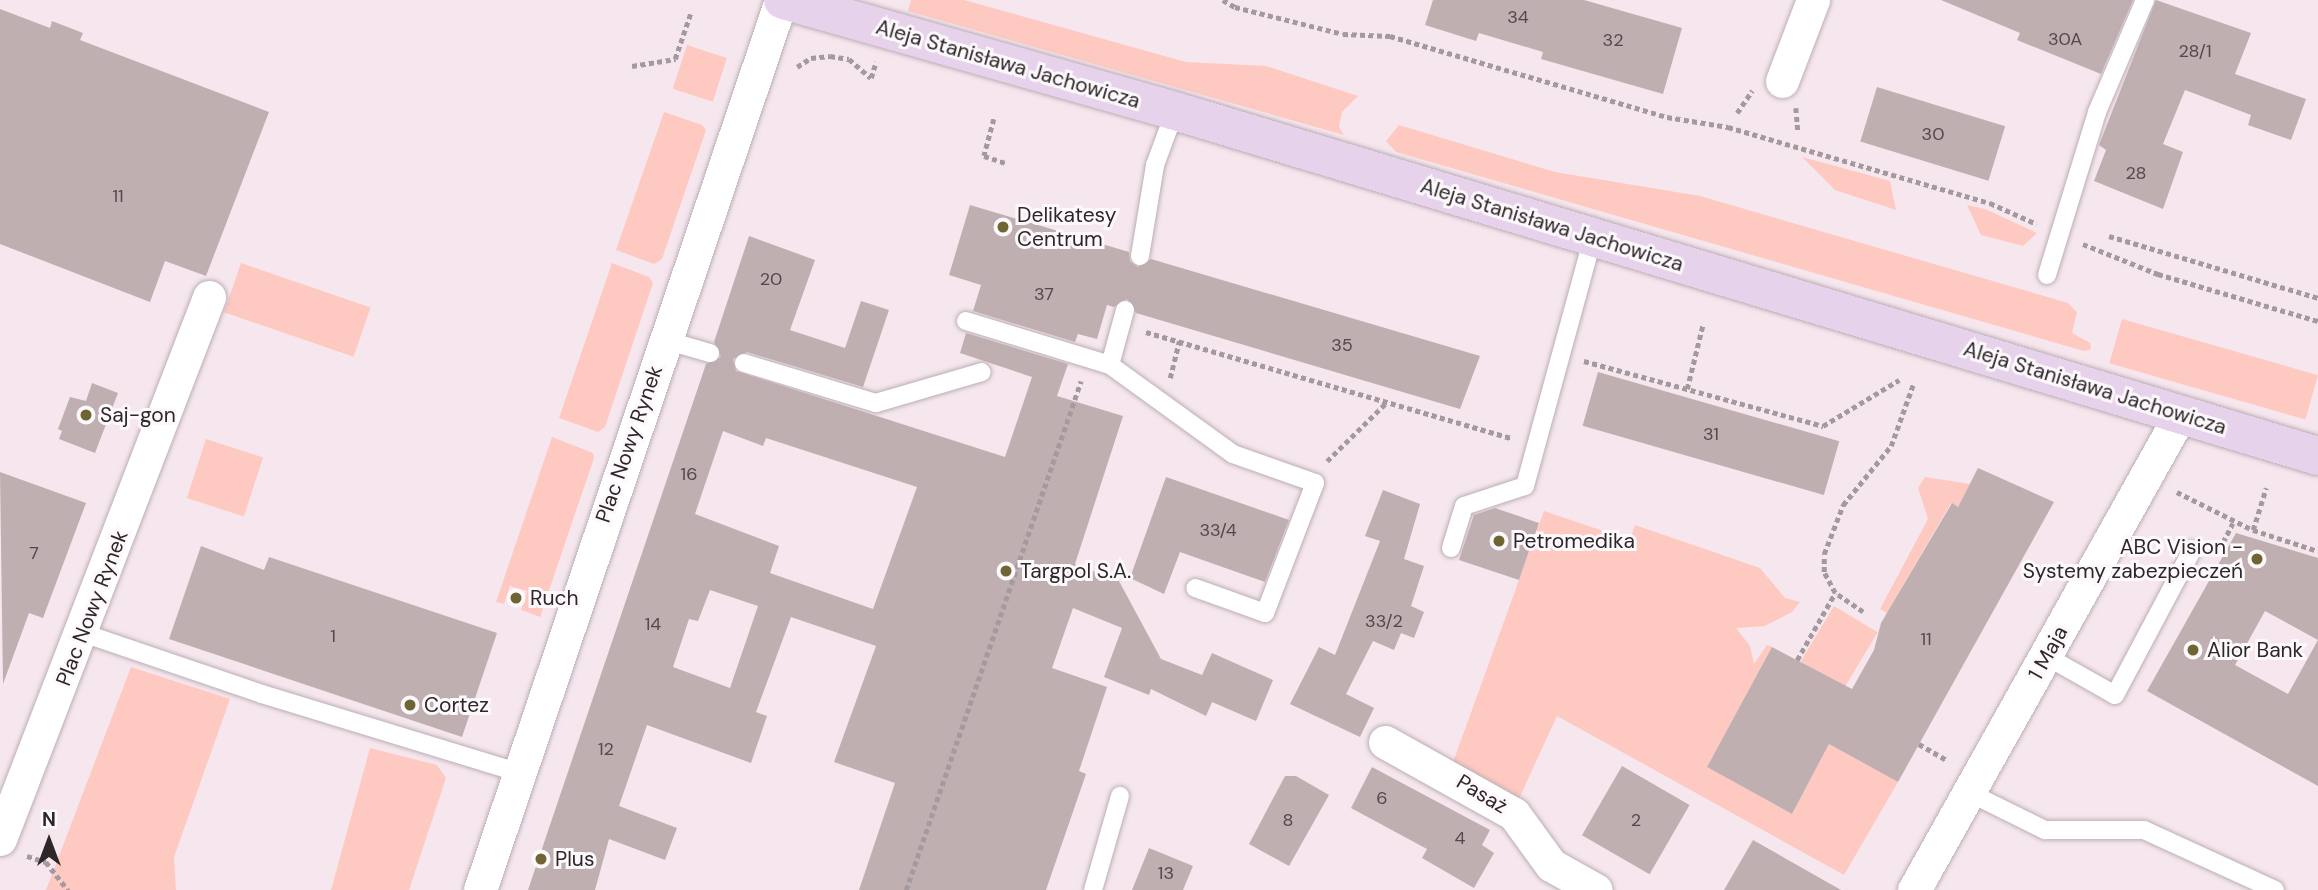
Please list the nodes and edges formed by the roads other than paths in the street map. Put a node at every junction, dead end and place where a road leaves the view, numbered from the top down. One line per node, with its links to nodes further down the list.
1 (782, 0): 5 (main road, Aleja Stanisława Jachowicza); 12 (street, Plac Nowy Rynek)
2 (1813, 0): 4 (street)
3 (2145, 0): 8 (lane)
4 (1782, 81)
5 (1175, 111): 6 (main road, Aleja Stanisława Jachowicza); 7 (lane)
6 (1593, 237): 17 (main road, Aleja Stanisława Jachowicza); 19 (lane)
7 (1140, 256)
8 (2046, 275)
9 (209, 297): 22 (street, Plac Nowy Rynek)
10 (1124, 318): 15 (lane)
11 (966, 321): 15 (lane)
12 (665, 340): 13 (lane); 25 (street, Plac Nowy Rynek)
13 (710, 353)
14 (744, 363): 16 (lane)
15 (1110, 365): 21 (lane)
16 (982, 372)
17 (2180, 415): 18 (main road, Aleja Stanisława Jachowicza); 23 (street, 1 Maja)
18 (2318, 456)
19 (1451, 548)
20 (2192, 550): 23 (lane)
21 (1195, 587)
22 (83, 633): 25 (lane); 28 (street, Plac Nowy Rynek)
23 (2046, 656): 26 (street, 1 Maja)
24 (1385, 742): 31 (street, Pasaż)
25 (520, 773): 29 (street, Plac Nowy Rynek)
26 (1968, 792): 32 (street, 1 Maja); 33 (lane)
27 (1120, 796): 30 (lane)
28 (12, 846)
29 (480, 890)
30 (1093, 890)
31 (1596, 890)
32 (1914, 890)
33 (2275, 890)

